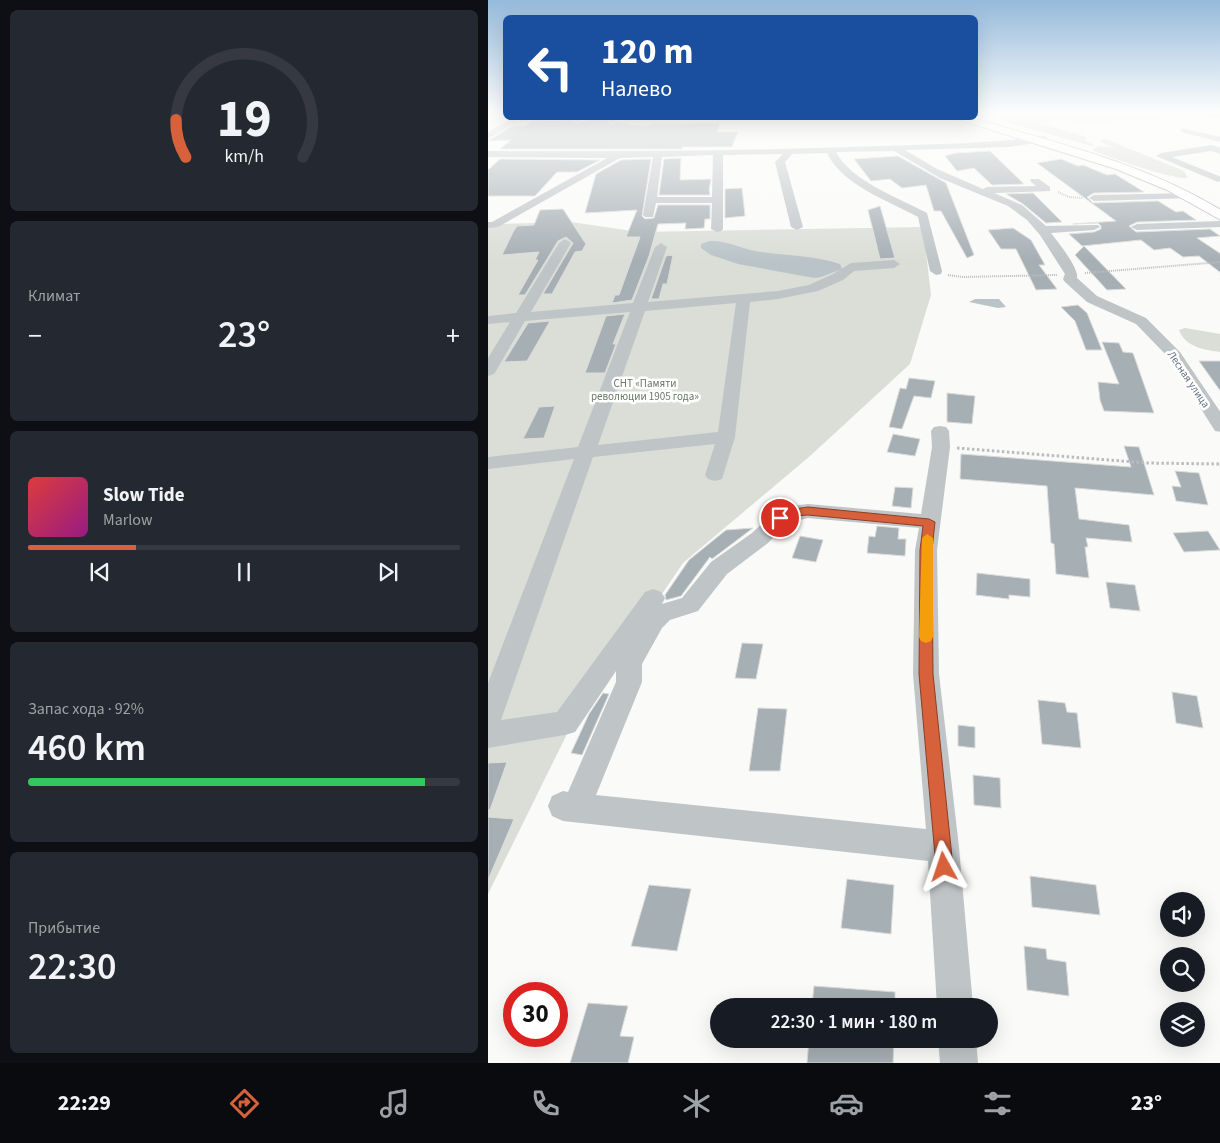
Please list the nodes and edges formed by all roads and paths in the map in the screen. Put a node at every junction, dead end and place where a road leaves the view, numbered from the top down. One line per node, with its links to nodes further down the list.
1 (605, 163): 25 (street)
2 (657, 163): 19 (street)
3 (718, 163): 20 (street)
4 (780, 163): 26 (street)
5 (836, 163): 34 (street)
6 (917, 163): 16 (street, Лесная улица)
7 (1106, 163): 17 (main road)
8 (1118, 163): 14 (main road)
9 (1178, 163): 11 (street)
10 (1211, 165): 11 (street)
11 (1191, 168): 12 (street)
12 (1219, 179): 14 (street)
13 (1035, 181): 15 (street)
14 (1177, 184): 21 (main road)
15 (1046, 189): 16 (street); 18 (path)
16 (977, 190): 30 (street, Лесная улица)
17 (1188, 196): 18 (street); 23 (main road)
18 (1094, 198)
19 (651, 200): 20 (street); 22 (street)
20 (716, 200): 29 (street)
21 (1220, 209)
22 (649, 215)
23 (1220, 216)
24 (1220, 224): 28 (street)
25 (490, 227)
26 (797, 227)
27 (1094, 227): 30 (street)
28 (1137, 227)
29 (717, 229)
30 (1044, 230): 40 (street, Лесная улица)
31 (565, 243): 37 (street)
32 (661, 247): 36 (street)
33 (894, 264): 35 (street)
34 (936, 271)
35 (744, 299): 36 (street); 43 (street)
36 (638, 308): 37 (street); 45 (street)
37 (521, 317): 38 (street); 39 (street)
38 (488, 320)
39 (488, 371)
40 (1200, 394): 41 (street); 42 (street, Лесная улица)
41 (1220, 395)
42 (1220, 426)
43 (726, 437): 45 (street); 48 (street)
44 (940, 439): 47 (path); 49 (street)
45 (585, 452): 46 (street); 51 (street)
46 (488, 463)
47 (1220, 464)
48 (715, 475)
49 (929, 522): 53 (street); 53 (street)
50 (653, 598): 52 (street)
51 (488, 719)
52 (488, 735)
53 (943, 847): 54 (street)
54 (953, 998)
55 (958, 1048): 56 (street)
56 (959, 1063)

